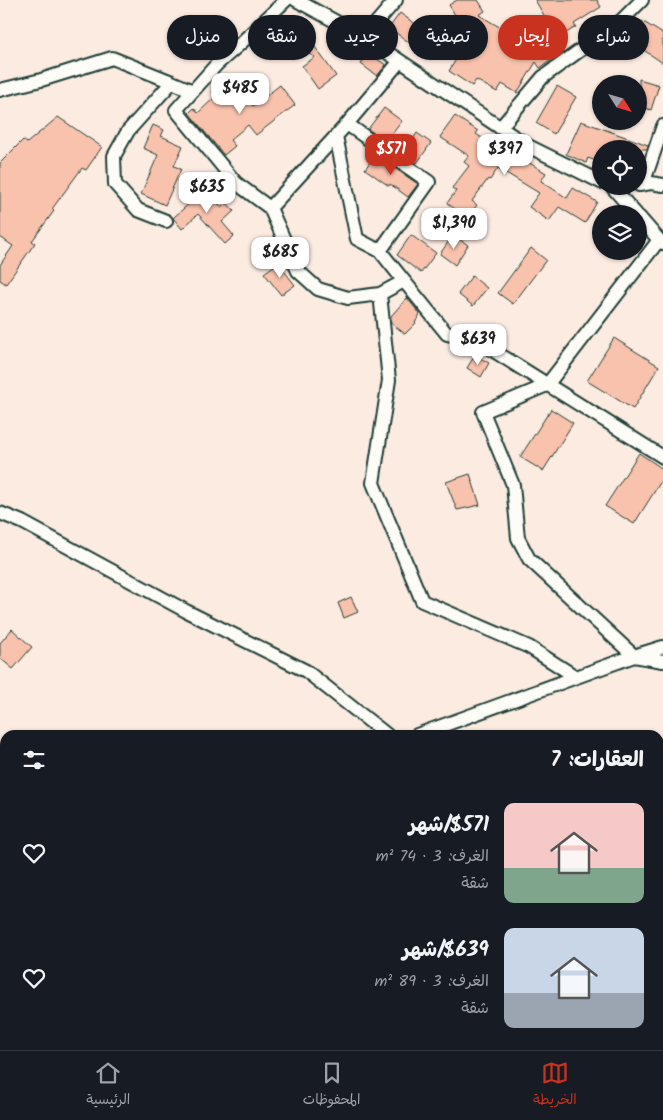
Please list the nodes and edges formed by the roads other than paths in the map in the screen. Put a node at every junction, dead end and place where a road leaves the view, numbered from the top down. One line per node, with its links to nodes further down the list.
1 (286, 0): 10 (street)
2 (296, 0): 6 (street)
3 (396, 0): 5 (street)
4 (642, 0): 13 (street)
5 (383, 15)
6 (326, 16)
7 (400, 61): 11 (street); 13 (street)
8 (172, 82): 9 (street); 10 (street); 20 (street)
9 (0, 90)
10 (193, 91): 19 (street)
11 (347, 124): 14 (street); 23 (street)
12 (663, 126): 15 (street)
13 (500, 128): 16 (street)
14 (336, 136): 19 (street); 23 (street)
15 (647, 169)
16 (592, 178)
17 (647, 184): 18 (street)
18 (663, 186)
19 (270, 208): 25 (street)
20 (166, 221)
21 (647, 226): 22 (street)
22 (661, 242): 26 (street)
23 (380, 251): 24 (street)
24 (404, 281): 25 (street); 26 (street)
25 (380, 294): 32 (street)
26 (547, 384): 27 (street); 30 (street)
27 (663, 458)
28 (0, 513): 33 (street)
29 (663, 647): 30 (street)
30 (634, 656): 31 (street); 32 (street)
31 (663, 661)
32 (576, 677): 34 (street)
33 (381, 730)
34 (431, 730)

